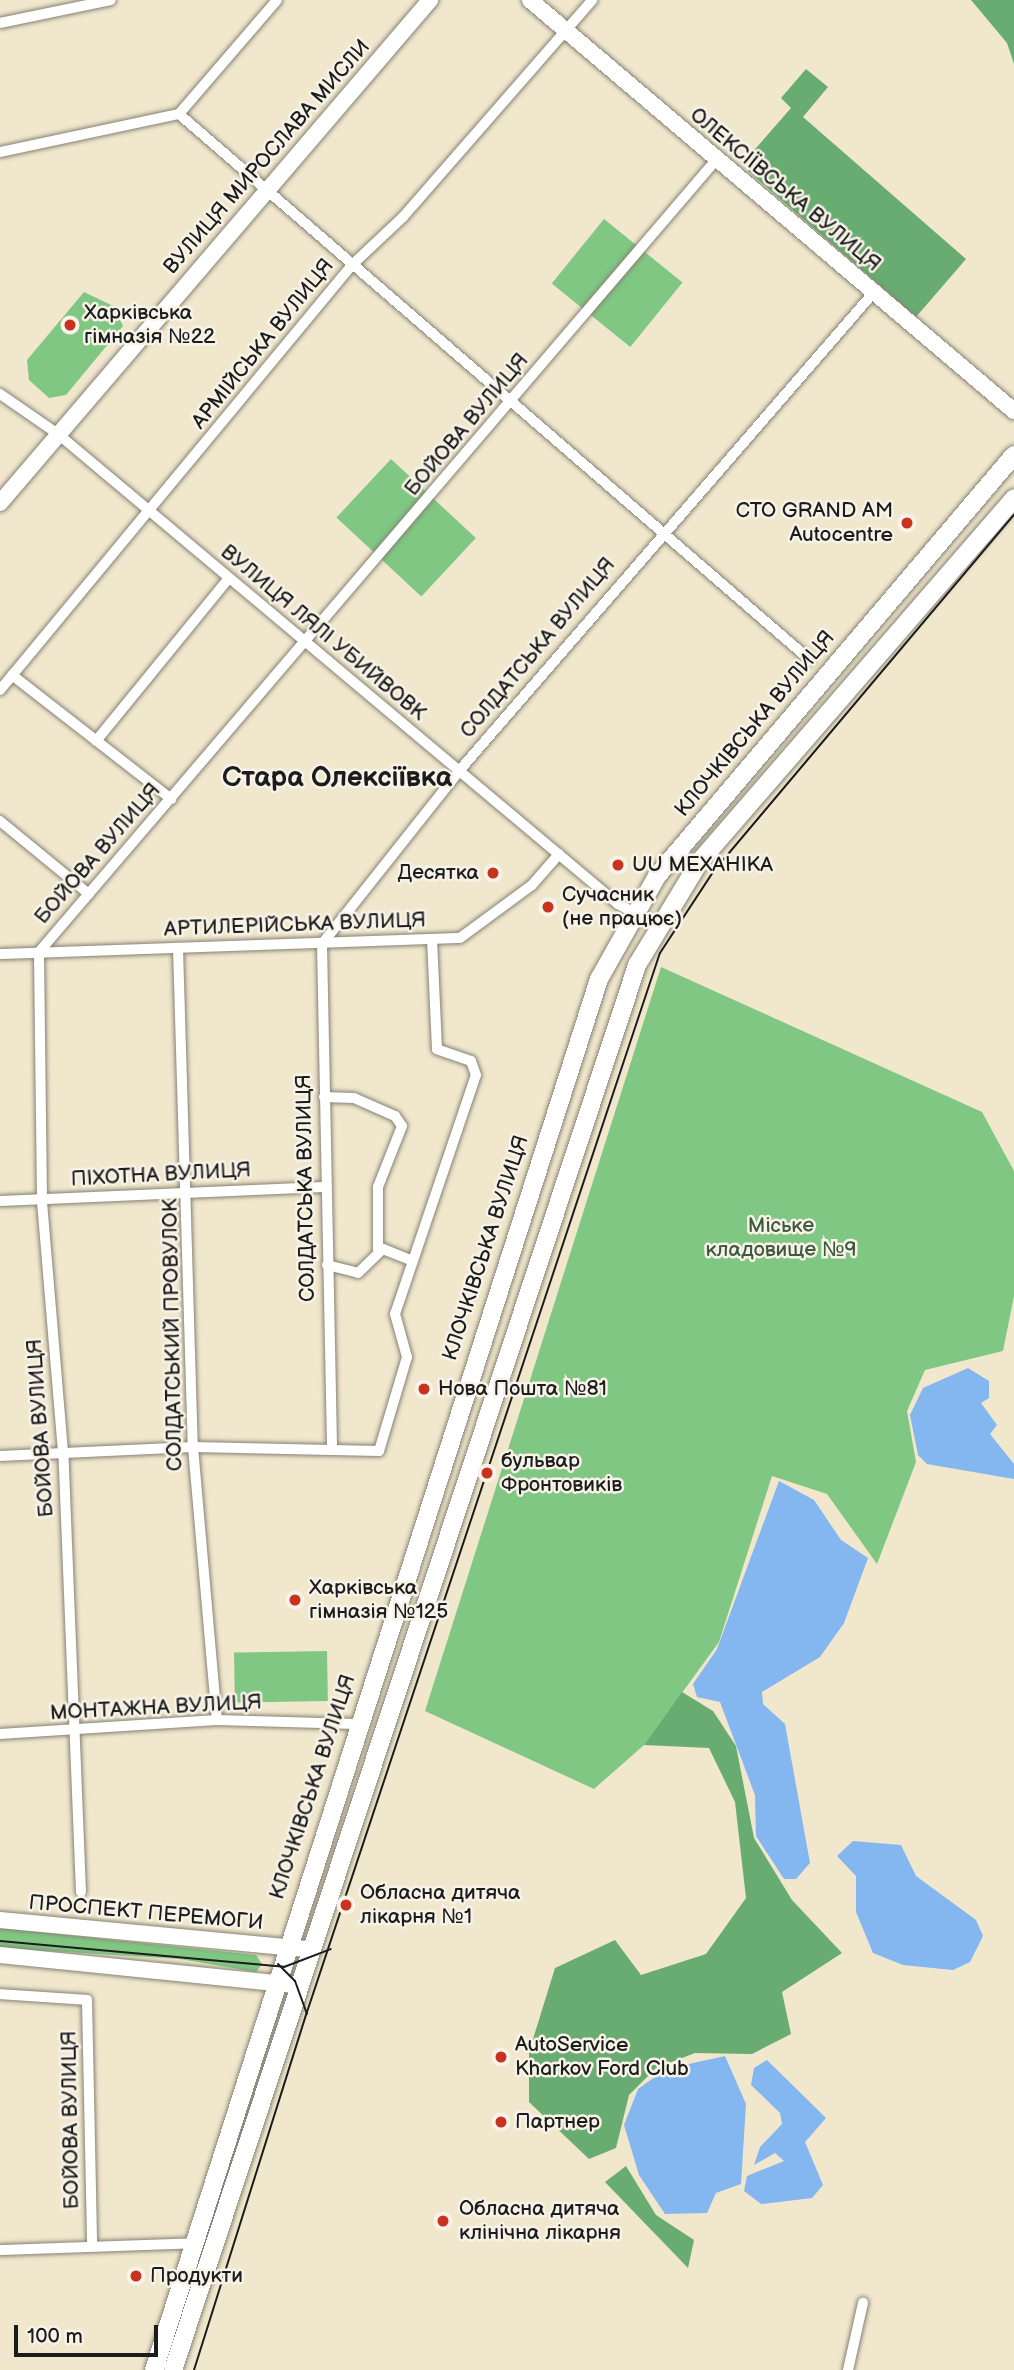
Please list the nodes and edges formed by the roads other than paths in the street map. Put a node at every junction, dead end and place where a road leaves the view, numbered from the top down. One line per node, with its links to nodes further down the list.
1 (111, 0): 6 (street)
2 (277, 0): 8 (street)
3 (430, 0): 11 (street, ВУЛИЦЯ МИРОСЛАВА МИСЛИ)
4 (530, 0): 7 (street, ОЛЕКСІЇВСЬКА ВУЛИЦЯ)
5 (592, 0): 7 (street, АРМІЙСЬКА ВУЛИЦЯ)
6 (0, 23)
7 (566, 31): 10 (street, ОЛЕКСІЇВСЬКА ВУЛИЦЯ); 12 (street, АРМІЙСЬКА ВУЛИЦЯ)
8 (179, 114): 9 (street); 11 (street)
9 (0, 152)
10 (715, 161): 13 (street, ОЛЕКСІЇВСЬКА ВУЛИЦЯ); 15 (street, БОЙОВА ВУЛИЦЯ)
11 (265, 191): 12 (street); 17 (street, ВУЛИЦЯ МИРОСЛАВА МИСЛИ)
12 (352, 265): 15 (street); 21 (street, АРМІЙСЬКА ВУЛИЦЯ)
13 (874, 292): 16 (street, ОЛЕКСІЇВСЬКА ВУЛИЦЯ); 22 (street, СОЛДАТСЬКА ВУЛИЦЯ)
14 (0, 394): 17 (street, ВУЛИЦЯ ЛЯЛІ УБИЙВОВК)
15 (512, 401): 22 (street); 24 (street, БОЙОВА ВУЛИЦЯ)
16 (1014, 411)
17 (58, 434): 20 (street, ВУЛИЦЯ МИРОСЛАВА МИСЛИ); 21 (street, ВУЛИЦЯ ЛЯЛІ УБИЙВОВК)
18 (1014, 455): 34 (main road, КЛОЧКІВСЬКА ВУЛИЦЯ)
19 (1014, 498): 35 (main road)
20 (0, 503)
21 (149, 514): 23 (street, ВУЛИЦЯ ЛЯЛІ УБИЙВОВК); 26 (street, АРМІЙСЬКА ВУЛИЦЯ)
22 (662, 532): 25 (street); 29 (street, СОЛДАТСЬКА ВУЛИЦЯ)
23 (228, 579): 24 (street, ВУЛИЦЯ ЛЯЛІ УБИЙВОВК); 28 (street)
24 (306, 643): 29 (street, ВУЛИЦЯ ЛЯЛІ УБИЙВОВК); 30 (street, БОЙОВА ВУЛИЦЯ)
25 (810, 660)
26 (12, 675): 27 (street, АРМІЙСЬКА ВУЛИЦЯ); 28 (street)
27 (0, 690)
28 (96, 741): 30 (street)
29 (459, 771): 32 (street, ВУЛИЦЯ ЛЯЛІ УБИЙВОВК); 37 (street, СОЛДАТСЬКА ВУЛИЦЯ)
30 (171, 799): 33 (street, БОЙОВА ВУЛИЦЯ)
31 (0, 821): 33 (street)
32 (559, 854): 34 (street, ВУЛИЦЯ ЛЯЛІ УБИЙВОВК); 36 (street, АРТИЛЕРІЙСЬКА ВУЛИЦЯ)
33 (89, 894): 39 (street, БОЙОВА ВУЛИЦЯ)
34 (633, 912): 35 (street, ВУЛИЦЯ ЛЯЛІ УБИЙВОВК); 54 (main road, КЛОЧКІВСЬКА ВУЛИЦЯ)
35 (657, 925): 60 (main road)
36 (432, 939): 37 (street, АРТИЛЕРІЙСЬКА ВУЛИЦЯ); 47 (street)
37 (322, 944): 38 (street, АРТИЛЕРІЙСЬКА ВУЛИЦЯ); 41 (street, СОЛДАТСЬКА ВУЛИЦЯ)
38 (178, 948): 39 (street, АРТИЛЕРІЙСЬКА ВУЛИЦЯ); 43 (street, СОЛДАТСЬКИЙ ПРОВУЛОК)
39 (38, 952): 40 (street, АРТИЛЕРІЙСЬКА ВУЛИЦЯ); 44 (street, БОЙОВА ВУЛИЦЯ)
40 (0, 954)
41 (324, 1097): 42 (street, СОЛДАТСЬКА ВУЛИЦЯ); 46 (street)
42 (324, 1187): 43 (street, ПІХОТНА ВУЛИЦЯ); 48 (street, СОЛДАТСЬКА ВУЛИЦЯ)
43 (189, 1193): 44 (street, ПІХОТНА ВУЛИЦЯ); 50 (street, СОЛДАТСЬКИЙ ПРОВУЛОК)
44 (42, 1200): 45 (street, ПІХОТНА ВУЛИЦЯ); 51 (street, БОЙОВА ВУЛИЦЯ)
45 (0, 1201)
46 (378, 1250): 47 (street); 48 (street)
47 (413, 1261): 49 (street)
48 (327, 1265): 49 (street, СОЛДАТСЬКА ВУЛИЦЯ)
49 (332, 1446): 50 (street)
50 (193, 1447): 51 (street); 53 (street, СОЛДАТСЬКИЙ ПРОВУЛОК)
51 (63, 1452): 52 (street); 55 (street, БОЙОВА ВУЛИЦЯ)
52 (0, 1455)
53 (217, 1720): 54 (street, МОНТАЖНА ВУЛИЦЯ); 55 (street, МОНТАЖНА ВУЛИЦЯ)
54 (356, 1724): 59 (main road, КЛОЧКІВСЬКА ВУЛИЦЯ)
55 (76, 1732): 56 (street, МОНТАЖНА ВУЛИЦЯ); 57 (street, БОЙОВА ВУЛИЦЯ)
56 (0, 1734)
57 (81, 1892)
58 (0, 1920): 59 (street, ПРОСПЕКТ ПЕРЕМОГИ)
59 (289, 1947): 60 (street, ПРОСПЕКТ ПЕРЕМОГИ); 62 (main road, КЛОЧКІВСЬКА ВУЛИЦЯ)
60 (309, 1949): 63 (main road)
61 (0, 1955): 62 (street)
62 (278, 1981): 63 (street); 66 (main road, КЛОЧКІВСЬКА ВУЛИЦЯ)
63 (298, 1985): 65 (main road)
64 (0, 1994): 67 (street, БОЙОВА ВУЛИЦЯ)
65 (216, 2242): 66 (street); 71 (main road)
66 (193, 2243): 67 (street); 70 (main road, КЛОЧКІВСЬКА ВУЛИЦЯ)
67 (92, 2245): 68 (street)
68 (0, 2249)
69 (863, 2303): 72 (street)
70 (154, 2370)
71 (173, 2370)
72 (848, 2370)

